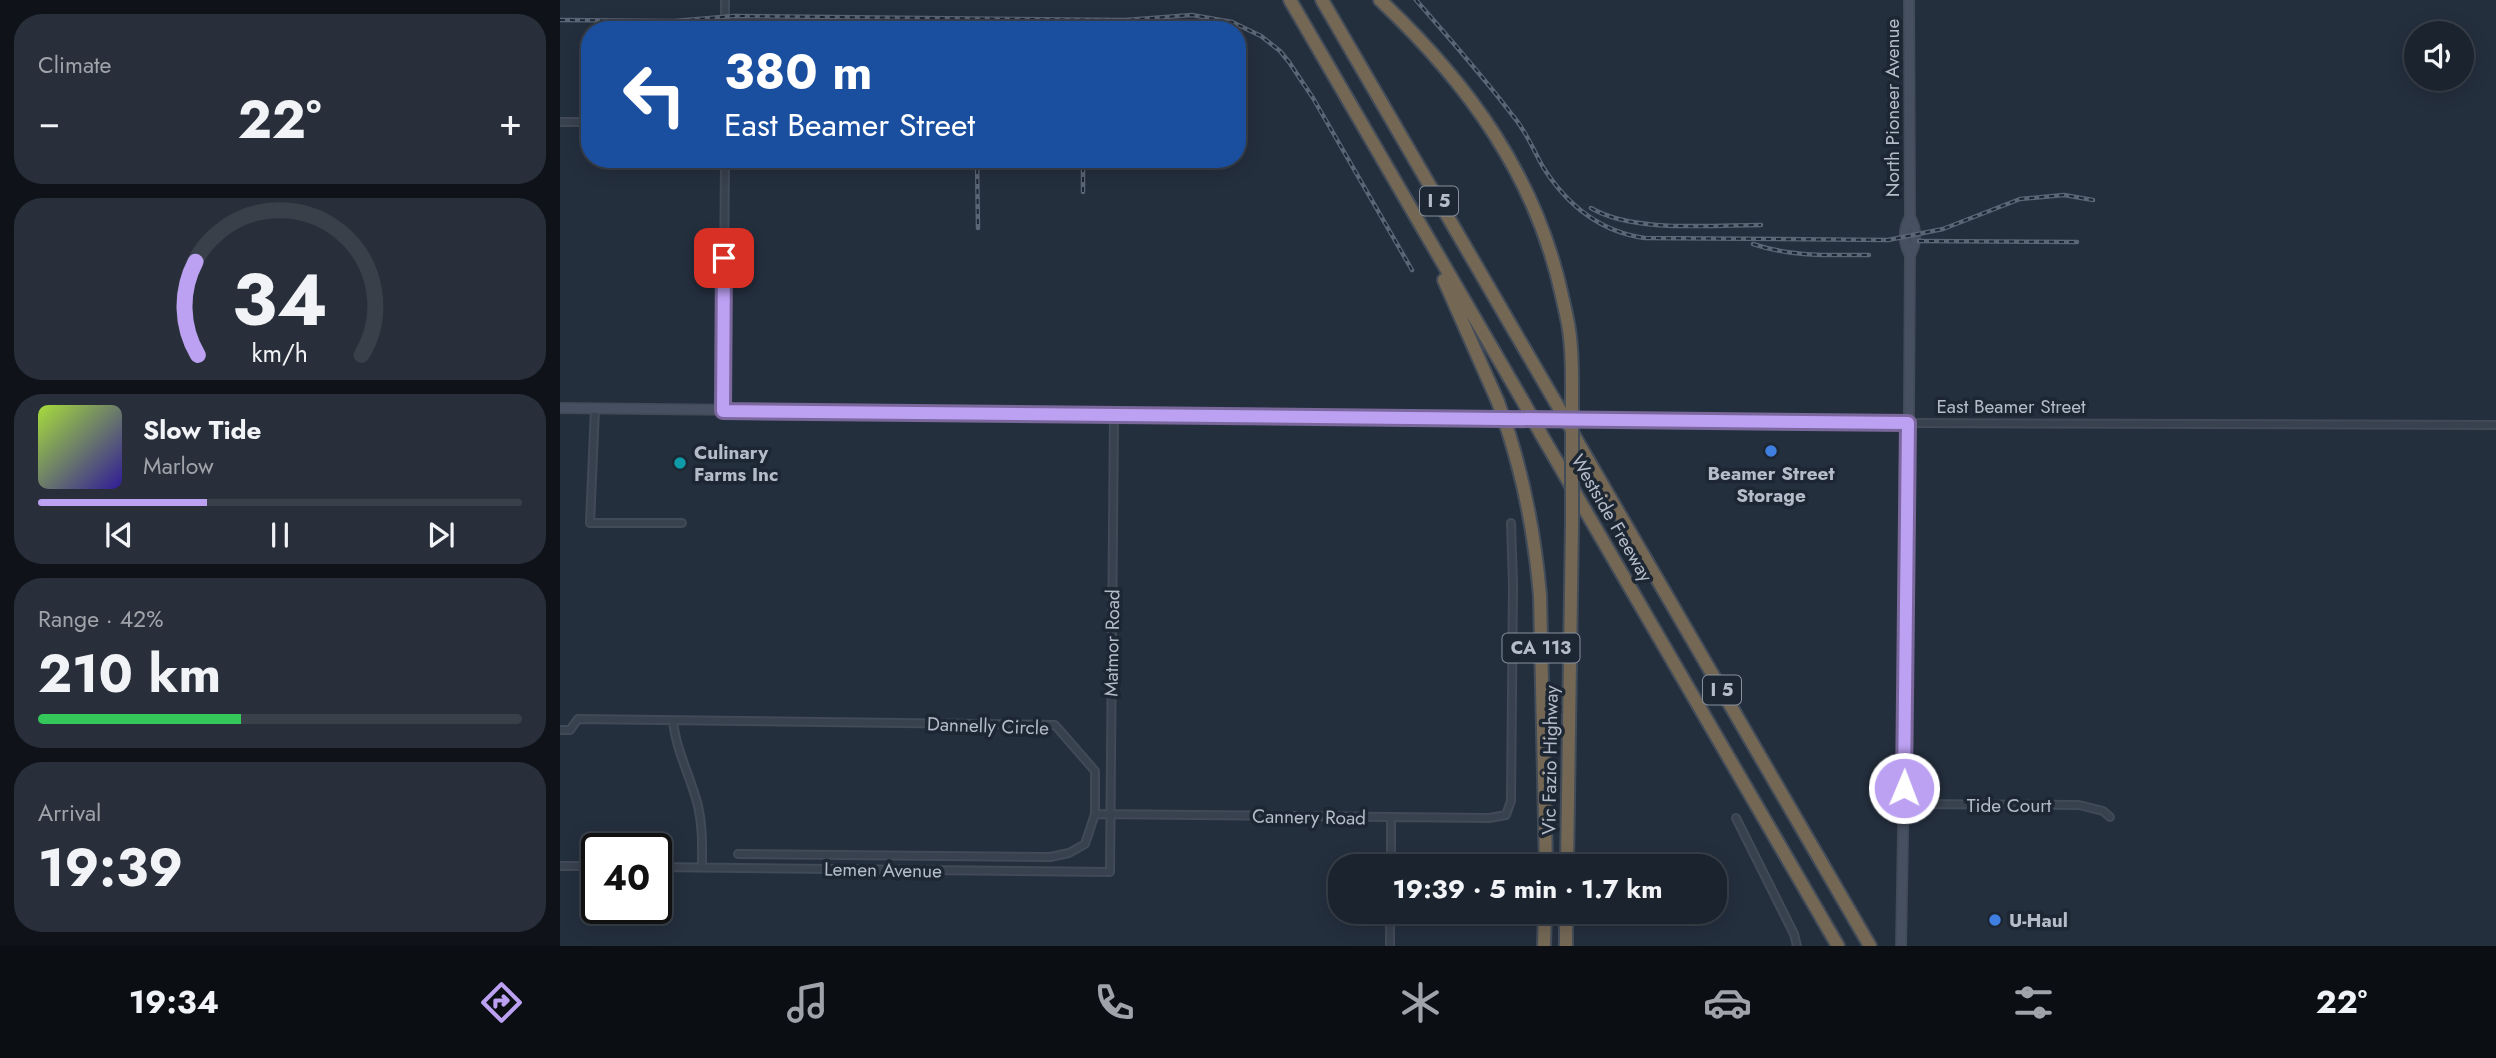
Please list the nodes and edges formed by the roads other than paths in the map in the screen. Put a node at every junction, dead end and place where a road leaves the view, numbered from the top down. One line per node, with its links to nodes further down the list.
1 (724, 0): 6 (street)
2 (1290, 0): 10 (highway, Westside Freeway / I 5)
3 (1322, 0): 48 (highway, Westside Freeway / I 5, bridge)
4 (1380, 0): 31 (highway, Vic Fazio Highway / CA 113, bridge)
5 (1909, 0): 15 (street, North Pioneer Avenue)
6 (725, 21)
7 (560, 122): 8 (street)
8 (581, 122)
9 (725, 168): 13 (street)
10 (1419, 222): 30 (highway, Vic Fazio Highway / CA 113, bridge); 47 (highway, Westside Freeway / I 5, bridge)
11 (560, 408): 12 (street, East Beamer Street)
12 (595, 409): 13 (street, East Beamer Street); 17 (street)
13 (723, 411): 14 (street, East Beamer Street)
14 (1114, 414): 15 (street, East Beamer Street); 23 (street, Matmor Road)
15 (1908, 423): 16 (street, East Beamer Street); 21 (street, North Pioneer Avenue)
16 (2496, 425)
17 (682, 523)
18 (1511, 523): 24 (street, Cannery Road)
19 (673, 721): 20 (street, Dannelly Circle); 22 (street, Dannelly Circle); 36 (street)
20 (560, 730)
21 (1904, 804): 25 (street, Tide Court); 49 (street, North Pioneer Avenue)
22 (1095, 814): 23 (street, Cannery Road); 32 (street, Dannelly Circle)
23 (1111, 814): 24 (street, Cannery Road); 39 (street, Matmor Road)
24 (1391, 817): 29 (street)
25 (2110, 817)
26 (1735, 818): 46 (street)
27 (738, 854): 28 (street, Dannelly Circle)
28 (761, 854): 32 (street, Dannelly Circle); 37 (street)
29 (1391, 854)
30 (1546, 854)
31 (1567, 854)
32 (936, 856): 38 (street)
33 (560, 866): 34 (street)
34 (581, 866)
35 (672, 867): 36 (street, Lemen Avenue)
36 (702, 868): 37 (street, Lemen Avenue)
37 (760, 868): 38 (street, Lemen Avenue)
38 (936, 870): 39 (street, Lemen Avenue)
39 (1110, 872)
40 (1390, 924): 43 (street)
41 (1545, 924): 44 (highway)
42 (1566, 924): 45 (highway)
43 (1390, 946)
44 (1544, 946)
45 (1566, 946)
46 (1797, 946)
47 (1838, 946)
48 (1870, 946)
49 (1901, 946)

